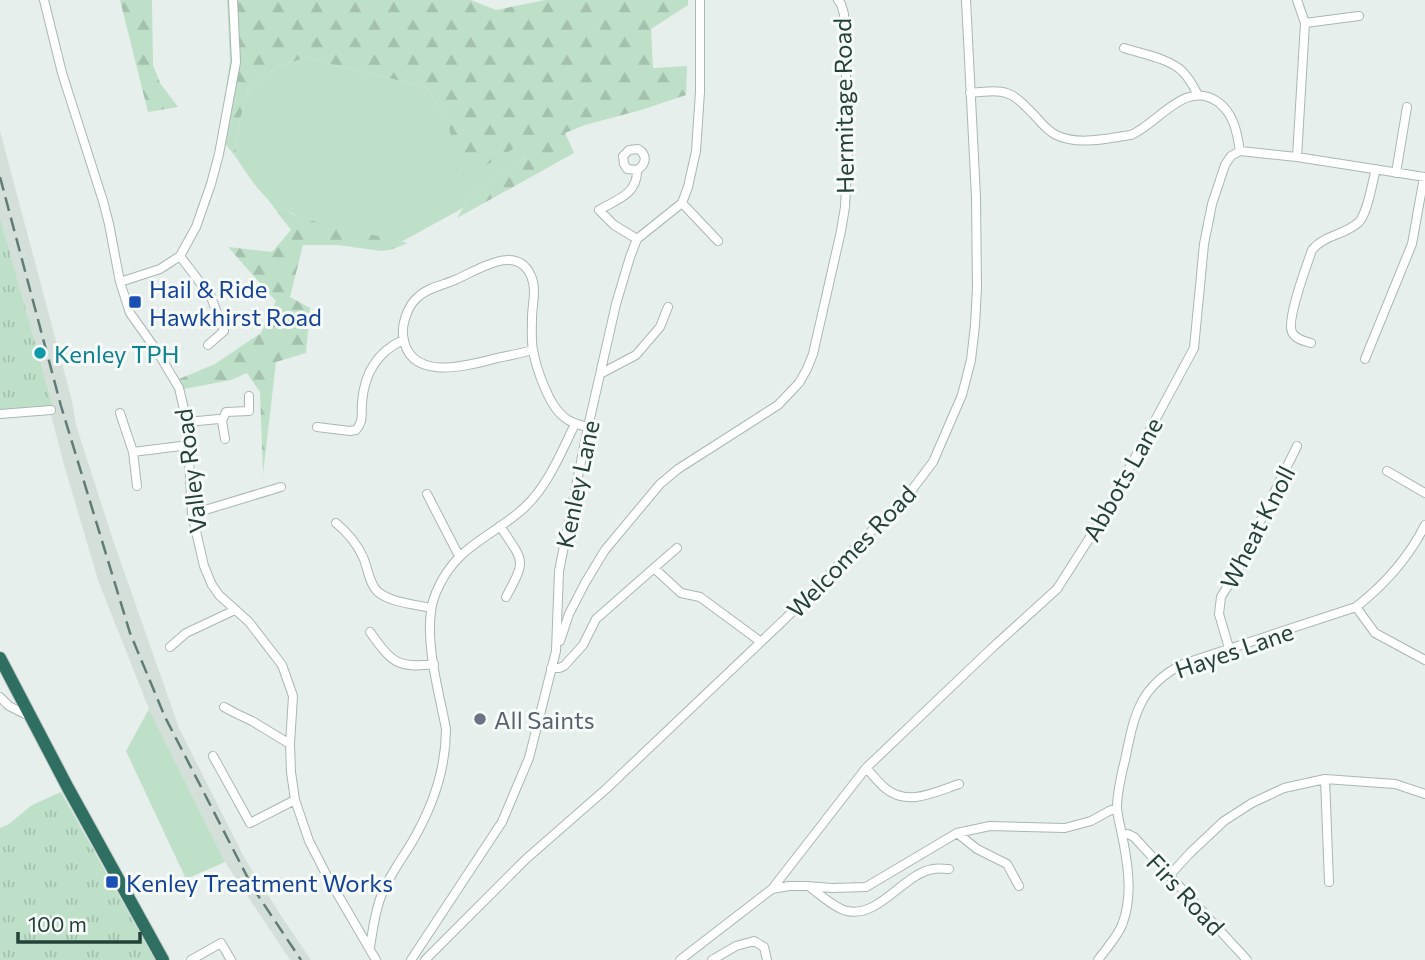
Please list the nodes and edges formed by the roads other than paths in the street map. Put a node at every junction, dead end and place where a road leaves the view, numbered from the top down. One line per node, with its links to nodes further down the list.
1 (44, 0): 23 (street, Valley Road)
2 (233, 0): 22 (street)
3 (700, 0): 19 (street)
4 (838, 0): 65 (street, Hermitage Road)
5 (966, 0): 10 (street, Welcomes Road)
6 (1297, 0): 8 (street)
7 (1359, 16): 8 (street)
8 (1305, 23): 14 (street)
9 (1124, 48): 11 (street)
10 (970, 93): 11 (street); 62 (street, Welcomes Road)
11 (1198, 95): 13 (street)
12 (1407, 107): 17 (street)
13 (1240, 151): 14 (street); 75 (street, Abbots Lane)
14 (1297, 158): 15 (street)
15 (1376, 169): 17 (street); 26 (street)
16 (637, 170): 20 (street)
17 (1396, 173): 18 (street)
18 (1425, 177): 29 (street)
19 (682, 203): 20 (street); 21 (street)
20 (637, 239): 30 (street, Kenley Lane)
21 (718, 241)
22 (180, 256): 23 (street); 27 (street)
23 (120, 282): 36 (street, Valley Road)
24 (668, 307): 30 (street)
25 (403, 340): 28 (street); 28 (street); 38 (street)
26 (1311, 343)
27 (208, 345)
28 (533, 350): 37 (street)
29 (1365, 359)
30 (600, 374): 39 (street, Kenley Lane)
31 (249, 396): 35 (street)
32 (51, 410): 34 (street)
33 (120, 413): 43 (street)
34 (0, 414)
35 (222, 421): 36 (street); 40 (street)
36 (187, 422): 41 (street, Valley Road)
37 (575, 424): 39 (street); 52 (street)
38 (317, 427)
39 (588, 428): 65 (street, Kenley Lane)
40 (225, 439)
41 (188, 445): 43 (street); 49 (street, Valley Road)
42 (1297, 446): 64 (street, Wheat Knoll)
43 (133, 452): 45 (street)
44 (1387, 471): 47 (street)
45 (137, 486)
46 (281, 487): 49 (street)
47 (1425, 493)
48 (427, 494): 55 (street)
49 (192, 514): 60 (street, Valley Road)
50 (336, 523): 59 (street)
51 (1425, 525): 53 (street, Hayes Lane)
52 (500, 526): 55 (street); 57 (street)
53 (1422, 538): 58 (street, Hayes Lane)
54 (677, 548): 56 (street)
55 (458, 556): 59 (street)
56 (654, 568): 62 (street); 69 (street)
57 (506, 597)
58 (1356, 607): 64 (street, Hayes Lane); 67 (street)
59 (431, 608): 68 (street)
60 (235, 610): 63 (street); 73 (street, Valley Road)
61 (370, 632): 68 (street)
62 (761, 642): 95 (street, Welcomes Road)
63 (170, 647)
64 (1230, 648): 80 (street, Hayes Lane)
65 (556, 650): 69 (street, Kenley Lane)
66 (0, 658): 72 (highway)
67 (1425, 660)
68 (434, 664): 89 (street)
69 (551, 668): 94 (street, Kenley Lane)
70 (0, 697): 72 (street)
71 (224, 707): 73 (street)
72 (31, 718): 90 (highway)
73 (290, 744): 79 (street, Valley Road)
74 (213, 756): 79 (street)
75 (866, 768): 77 (street); 88 (street, Abbots Lane)
76 (1325, 779): 78 (street); 84 (street); 85 (street)
77 (959, 784)
78 (1425, 794)
79 (295, 800): 89 (street, Valley Road)
80 (1117, 808): 81 (street); 82 (street, Hayes Lane)
81 (957, 833): 86 (street); 87 (street)
82 (1122, 835): 84 (street, Firs Road); 99 (street, Hayes Lane)
83 (949, 869): 86 (street)
84 (1169, 876): 100 (street, Firs Road)
85 (1329, 882)
86 (807, 886): 88 (street)
87 (1019, 886)
88 (772, 890): 96 (street)
89 (370, 947): 93 (street, Valley Road)
90 (163, 960)
91 (191, 960): 92 (street)
92 (231, 960)
93 (376, 960)
94 (411, 960)
95 (425, 960)
96 (683, 960)
97 (712, 960): 98 (street)
98 (767, 960)
99 (1098, 960)
100 (1247, 960)

